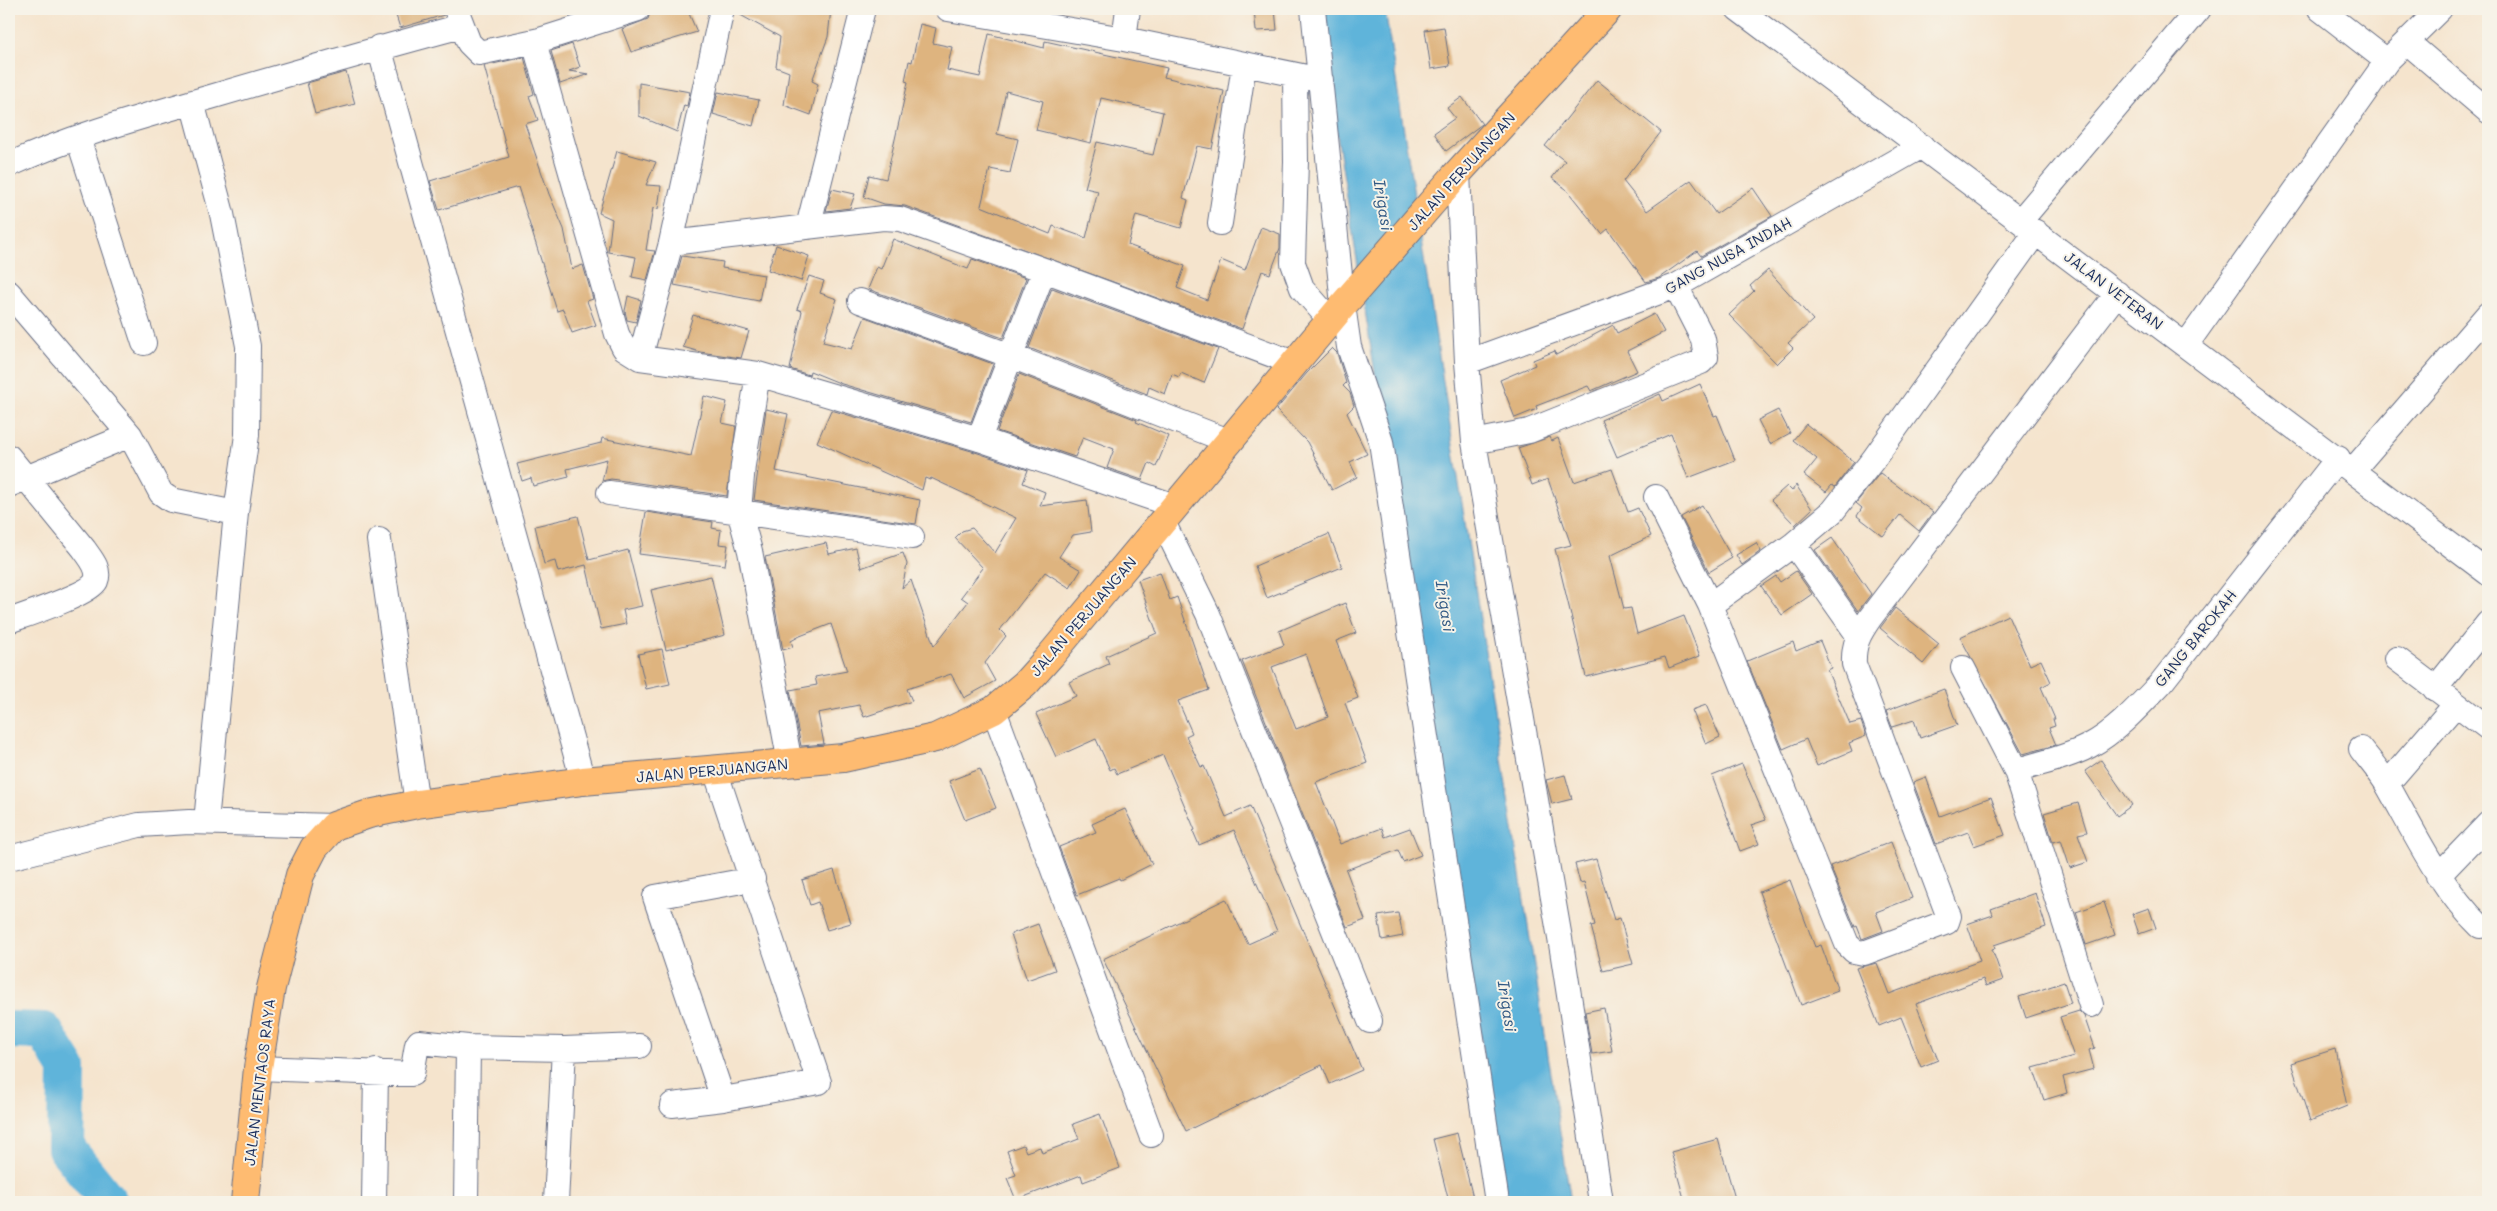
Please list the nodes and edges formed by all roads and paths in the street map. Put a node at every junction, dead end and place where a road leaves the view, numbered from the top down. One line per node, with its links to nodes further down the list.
1 (638, 9): 15 (street)
2 (722, 9): 31 (street)
3 (863, 9): 30 (street)
4 (948, 9): 12 (street)
5 (1128, 9): 14 (street)
6 (1313, 9): 21 (street)
7 (1608, 9): 27 (main road, JALAN PERJUANGAN)
8 (1738, 9): 25 (street, JALAN VETERAN)
9 (2199, 9): 29 (street)
10 (2320, 9): 18 (street)
11 (2440, 9): 16 (street)
12 (994, 13): 14 (street)
13 (459, 18): 15 (street); 17 (street)
14 (1124, 39): 19 (street)
15 (534, 42): 42 (street)
16 (2407, 42): 18 (street); 23 (street)
17 (379, 47): 22 (street); 76 (street)
18 (2387, 61): 40 (street)
19 (1244, 64): 20 (street); 28 (street)
20 (1295, 75): 21 (street); 37 (street)
21 (1321, 80): 37 (street)
22 (192, 102): 24 (street); 56 (street)
23 (2488, 111)
24 (78, 138): 26 (street); 39 (street)
25 (1922, 146): 29 (street, JALAN VETERAN); 33 (street, GANG NUSA INDAH)
26 (9, 166)
27 (1457, 175): 37 (main road, JALAN PERJUANGAN); 43 (street)
28 (1220, 223)
29 (2028, 226): 35 (street, JALAN VETERAN); 60 (street)
30 (808, 227): 31 (street); 32 (street)
31 (671, 242): 42 (street)
32 (1044, 270): 41 (street); 44 (street)
33 (1676, 286): 43 (street, GANG NUSA INDAH); 49 (street)
34 (9, 293): 46 (street)
35 (2117, 293): 40 (street, JALAN VETERAN); 65 (street)
36 (860, 301): 41 (street)
37 (1340, 308): 44 (main road, JALAN PERJUANGAN); 100 (street)
38 (2488, 314): 51 (street, GANG BAROKAH)
39 (144, 343)
40 (2186, 345): 51 (street, JALAN VETERAN)
41 (1011, 356): 47 (street); 48 (street)
42 (640, 358): 45 (street)
43 (1467, 362): 49 (street)
44 (1294, 363): 48 (main road, JALAN PERJUANGAN)
45 (758, 374): 47 (street); 55 (street)
46 (130, 435): 52 (street); 56 (street)
47 (979, 439): 57 (street)
48 (1231, 442): 57 (main road, JALAN PERJUANGAN)
49 (1474, 442): 101 (street)
50 (9, 457): 52 (street)
51 (2345, 464): 61 (street, JALAN VETERAN); 75 (street, GANG BAROKAH)
52 (18, 482): 63 (street)
53 (609, 493): 55 (street)
54 (1656, 497): 62 (street)
55 (739, 511): 58 (street); 73 (street)
56 (236, 513): 79 (street)
57 (1169, 514): 70 (main road, JALAN PERJUANGAN); 87 (street)
58 (912, 537)
59 (379, 540): 78 (street)
60 (1794, 544): 62 (street); 65 (street)
61 (2484, 561)
62 (1710, 605): 65 (street)
63 (9, 621)
64 (2488, 623): 68 (street)
65 (1858, 635)
66 (2397, 659): 68 (street)
67 (1963, 668): 75 (street)
68 (2435, 689): 69 (street)
69 (2456, 704): 71 (street); 77 (street)
70 (994, 710): 73 (main road, JALAN PERJUANGAN); 95 (street)
71 (2488, 728)
72 (2361, 749): 77 (street)
73 (790, 763): 74 (main road, JALAN PERJUANGAN)
74 (715, 770): 76 (main road, JALAN PERJUANGAN); 84 (street)
75 (2016, 771): 86 (street)
76 (583, 781): 78 (main road, JALAN PERJUANGAN)
77 (2387, 784): 83 (street)
78 (417, 804): 81 (main road, JALAN PERJUANGAN)
79 (206, 822): 81 (street); 82 (street)
80 (2488, 824): 83 (street)
81 (334, 826): 91 (main road, JALAN MENTAOS RAYA)
82 (9, 858)
83 (2438, 876): 85 (street)
84 (753, 879): 93 (street); 93 (street)
85 (2480, 926)
86 (2091, 1005)
87 (1370, 1021)
88 (639, 1046): 90 (street)
89 (468, 1047): 90 (street); 92 (street); 98 (street)
90 (564, 1049): 99 (street)
91 (258, 1068): 92 (street); 96 (main road, JALAN MENTAOS RAYA)
92 (376, 1071): 97 (street)
93 (723, 1099): 94 (street)
94 (672, 1105)
95 (1150, 1135)
96 (245, 1202)
97 (374, 1202)
98 (466, 1202)
99 (556, 1202)
100 (1497, 1202)
101 (1601, 1202)

